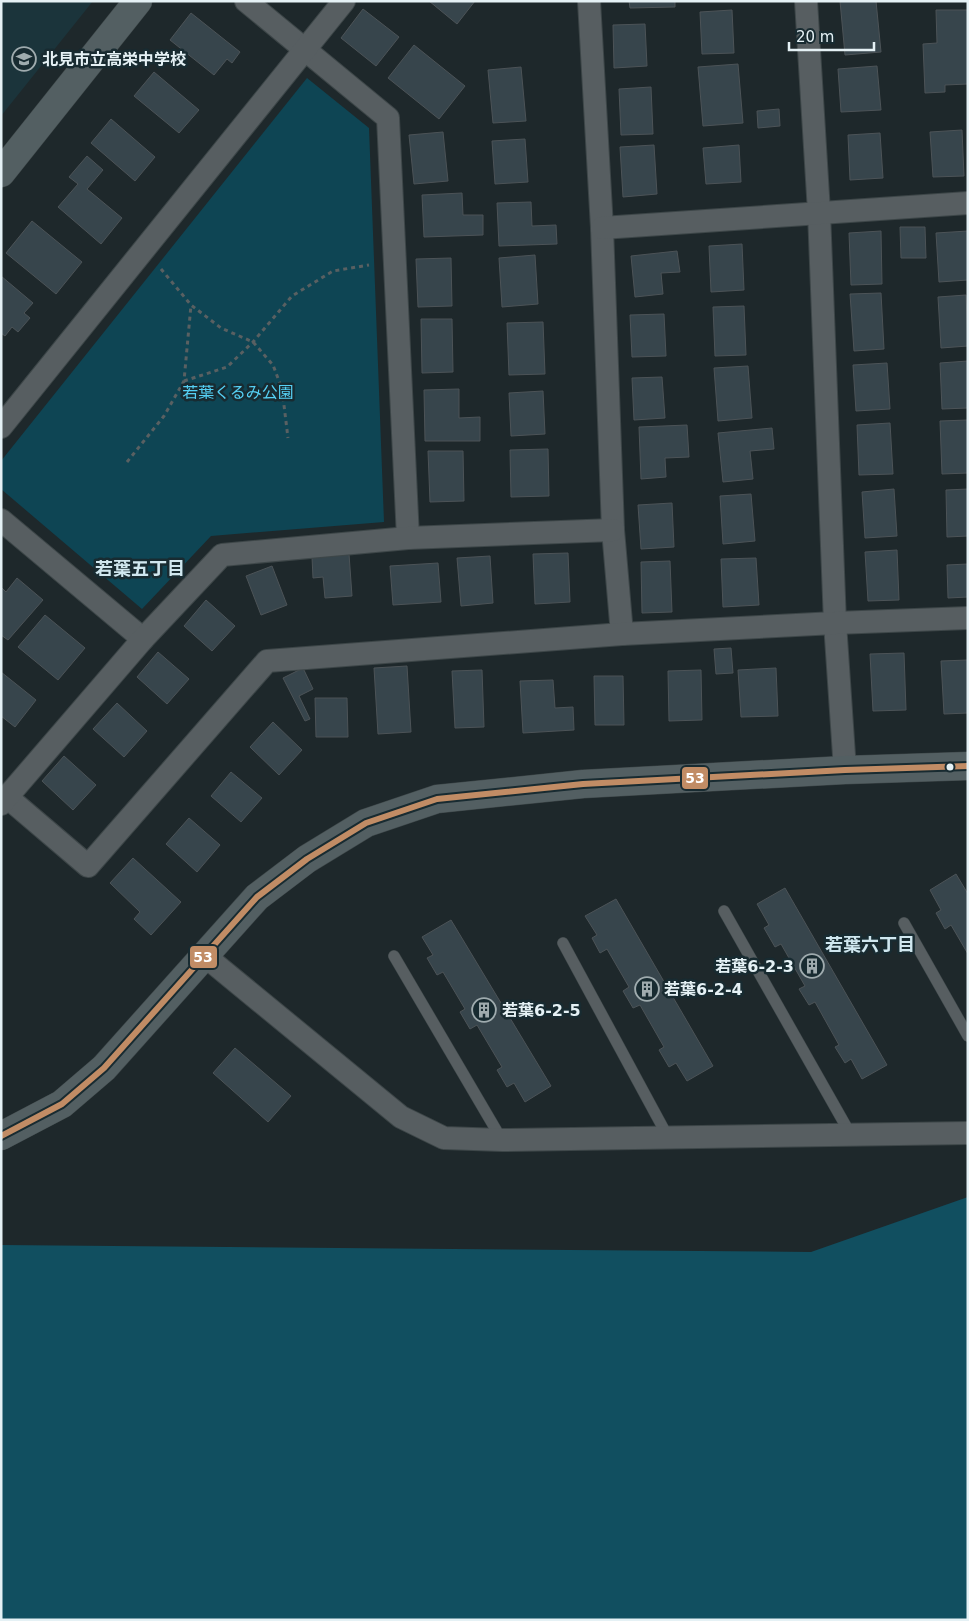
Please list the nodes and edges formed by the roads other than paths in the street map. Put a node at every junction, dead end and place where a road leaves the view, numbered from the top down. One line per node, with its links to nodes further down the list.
1 (138, 1): 7 (street)
2 (246, 1): 6 (street)
3 (344, 1): 6 (street)
4 (588, 1): 10 (street)
5 (806, 1): 9 (street)
6 (306, 50): 11 (street); 14 (street)
7 (3, 168)
8 (968, 203): 9 (street)
9 (820, 212): 10 (street); 16 (street)
10 (602, 228): 13 (street)
11 (1, 427)
12 (1, 520): 18 (street)
13 (613, 530): 14 (street); 17 (street)
14 (408, 538): 18 (street)
15 (968, 618): 16 (street)
16 (835, 623): 17 (street); 20 (street)
17 (622, 634): 21 (street)
18 (143, 639): 21 (street)
19 (968, 766): 20 (street)
20 (845, 770): 25 (street)
21 (4, 800)
22 (724, 911): 29 (lane)
23 (904, 923): 27 (lane)
24 (563, 943): 31 (lane)
25 (205, 956): 30 (street); 32 (street)
26 (394, 956): 32 (lane)
27 (968, 1036)
28 (968, 1133): 29 (street)
29 (851, 1135): 31 (street)
30 (1, 1136)
31 (668, 1137): 32 (street)
32 (502, 1140)

